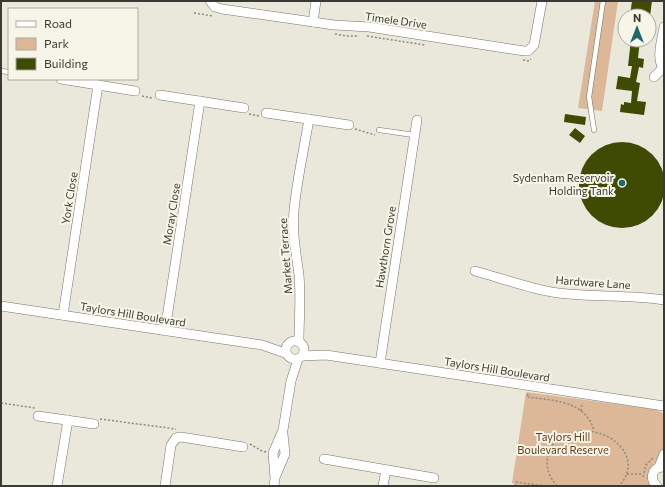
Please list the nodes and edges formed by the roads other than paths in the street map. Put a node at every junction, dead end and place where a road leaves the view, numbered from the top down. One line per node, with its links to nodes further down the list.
1 (210, 1): 5 (street, Timele Drive)
2 (316, 1): 5 (street)
3 (542, 1): 5 (street, Timele Drive)
4 (603, 1): 20 (lane)
5 (312, 22)
6 (664, 27): 7 (street)
7 (664, 68): 8 (street)
8 (654, 77)
9 (67, 80): 10 (street)
10 (98, 85): 11 (street); 25 (street, York Close)
11 (135, 90)
12 (160, 95): 13 (street)
13 (200, 101): 14 (street); 26 (street, Moray Close)
14 (244, 108)
15 (266, 114): 16 (street)
16 (308, 119): 18 (street); 27 (street, Market Terrace)
17 (416, 120): 21 (street, Hawthorn Grove)
18 (349, 125)
19 (381, 130): 21 (lane)
20 (594, 130)
21 (414, 135): 28 (street, Hawthorn Grove)
22 (475, 271): 23 (street, Hardware Lane)
23 (664, 300)
24 (1, 306): 25 (street, Taylors Hill Boulevard)
25 (63, 315): 26 (street, Taylors Hill Boulevard)
26 (165, 331): 27 (street, Taylors Hill Boulevard)
27 (295, 350): 28 (street, Taylors Hill Boulevard); 33 (street, Market Terrace)
28 (380, 363): 29 (street, Taylors Hill Boulevard)
29 (664, 406)
30 (39, 412): 31 (street)
31 (68, 420): 32 (street); 41 (street)
32 (96, 421)
33 (283, 430): 40 (street); 40 (street)
34 (245, 445): 42 (street)
35 (664, 454): 37 (street)
36 (324, 460): 38 (street)
37 (661, 466): 44 (street)
38 (386, 470): 39 (street); 43 (street)
39 (434, 478)
40 (275, 482)
41 (57, 486)
42 (165, 486)
43 (383, 486)
44 (656, 486)

